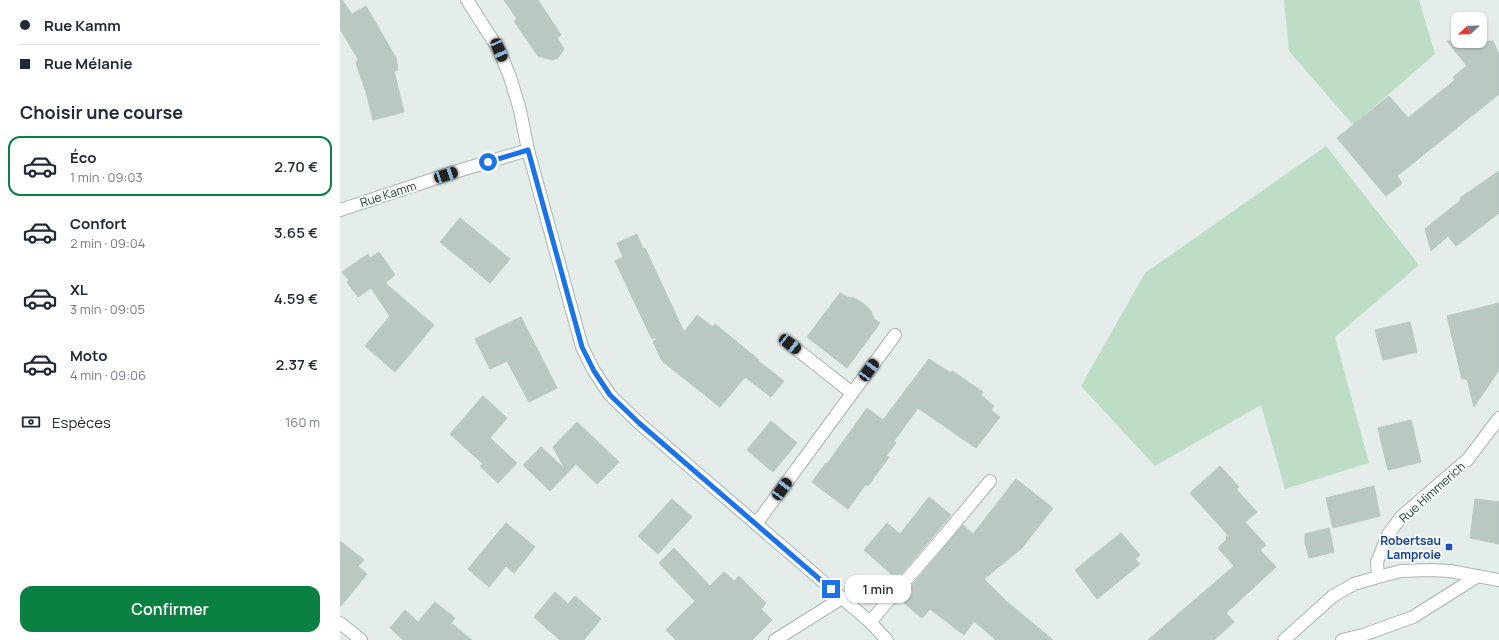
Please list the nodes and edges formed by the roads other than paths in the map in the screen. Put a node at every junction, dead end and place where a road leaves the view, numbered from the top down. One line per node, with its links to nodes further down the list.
1 (467, 0): 2 (street)
2 (528, 150): 3 (street, Rue Kamm); 9 (street)
3 (340, 210)
4 (895, 335): 6 (street)
5 (790, 344): 6 (street)
6 (852, 393): 9 (street)
7 (1499, 418): 11 (street, Rue Himmerich)
8 (990, 481): 14 (street)
9 (756, 524): 13 (street)
10 (1478, 576): 11 (street); 12 (street); 20 (street)
11 (1378, 577): 19 (street)
12 (1499, 580)
13 (842, 598): 14 (street); 17 (street)
14 (870, 622): 18 (street)
15 (340, 623): 16 (street)
16 (361, 640)
17 (775, 640)
18 (887, 640)
19 (1284, 640)
20 (1342, 640)

